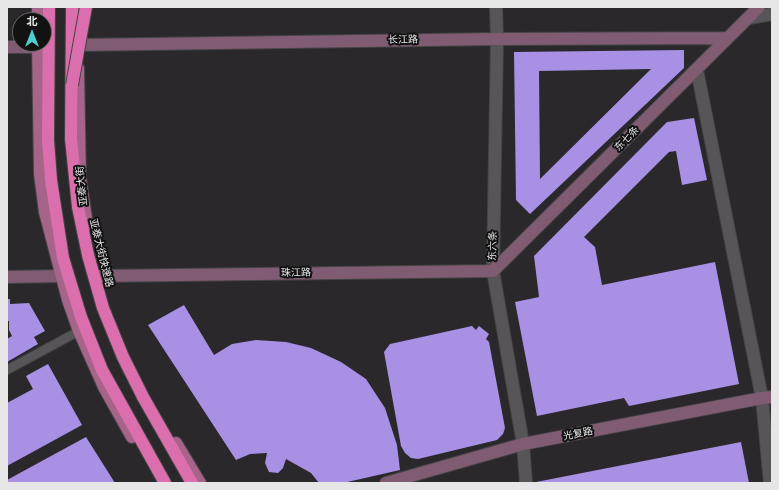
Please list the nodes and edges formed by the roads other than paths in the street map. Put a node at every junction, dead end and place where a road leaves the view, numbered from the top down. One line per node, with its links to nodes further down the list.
1 (49, 7): 24 (highway)
2 (72, 7): 14 (highway, 亚泰大街快速路, bridge)
3 (79, 7): 11 (main road, 亚泰大街)
4 (86, 7): 14 (highway, bridge)
5 (496, 7): 10 (street, 东六条)
6 (760, 7): 8 (street, 东七条)
7 (772, 14): 8 (street)
8 (750, 18): 9 (street, 东七条)
9 (727, 38): 10 (street, 长江路); 13 (street, 东七条)
10 (497, 39): 11 (street, 长江路); 15 (street, 东六条)
11 (79, 45): 17 (main road, 亚泰大街)
12 (38, 52): 16 (main road)
13 (696, 70): 15 (street, 东七条); 21 (street)
14 (72, 84): 25 (highway, 亚泰大街快速路)
15 (493, 271): 17 (street, 珠江路); 22 (street, 东六条)
16 (62, 276): 18 (street); 19 (main road)
17 (99, 276): 26 (main road, 亚泰大街)
18 (7, 277)
19 (79, 331): 20 (lane); 23 (main road)
20 (7, 370)
21 (767, 398): 22 (street, 光复路); 29 (street)
22 (524, 444): 27 (street, 光复路); 28 (street, 东六条)
23 (158, 483)
24 (164, 483)
25 (192, 483)
26 (200, 483)
27 (386, 483)
28 (526, 483)
29 (770, 483)

